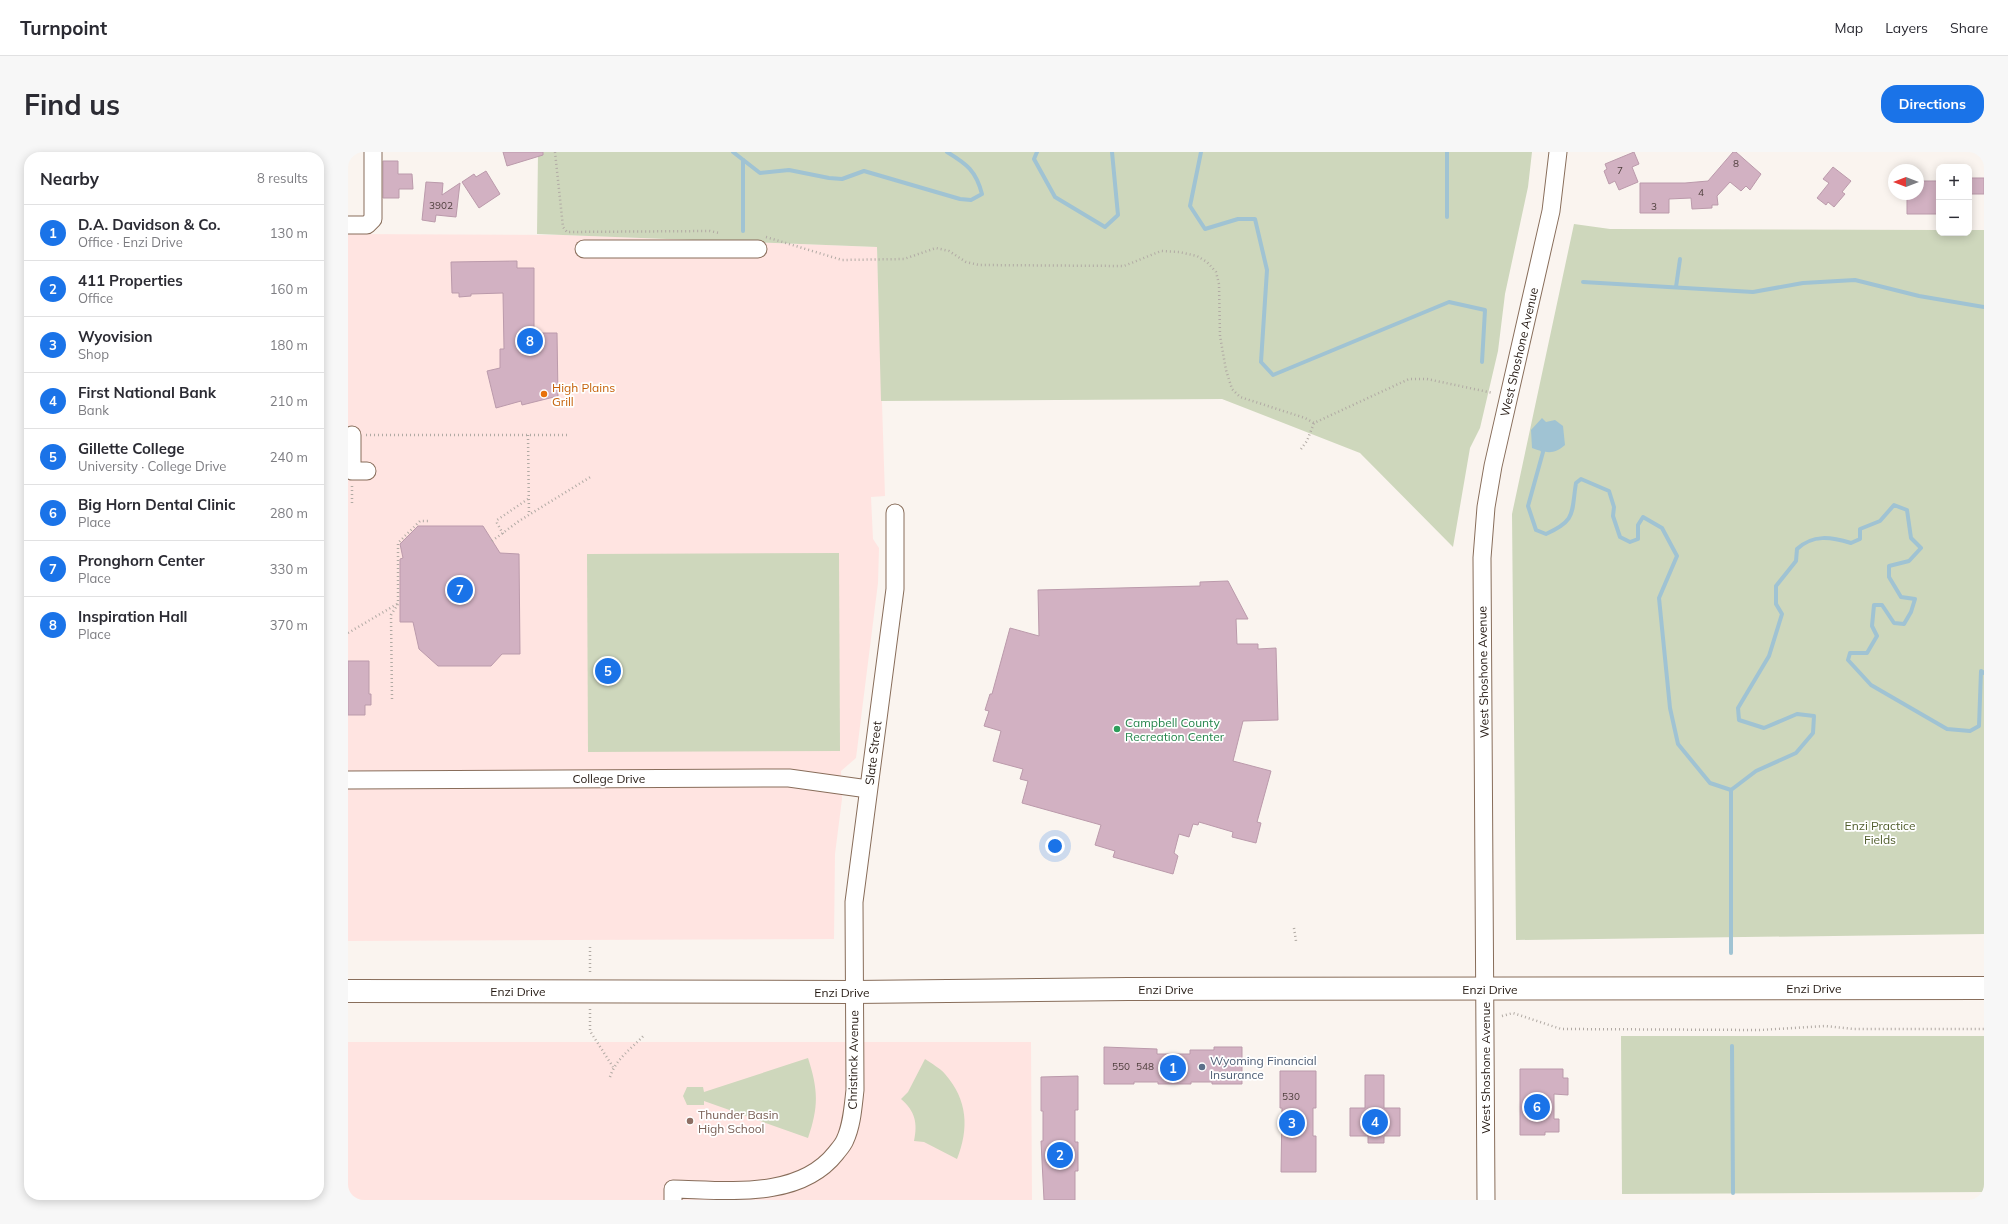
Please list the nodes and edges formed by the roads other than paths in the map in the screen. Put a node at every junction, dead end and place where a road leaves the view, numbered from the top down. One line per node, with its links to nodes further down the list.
1 (373, 152): 3 (street)
2 (1558, 152): 11 (street, West Shoshone Avenue)
3 (348, 225)
4 (760, 243): 5 (street)
5 (584, 249)
6 (352, 435): 7 (street)
7 (367, 471)
8 (895, 513): 10 (street, Slate Street)
9 (348, 780): 10 (street, College Drive)
10 (868, 789): 14 (street, Slate Street)
11 (1485, 988): 12 (main road, Enzi Drive); 14 (main road, Enzi Drive); 16 (street, West Shoshone Avenue)
12 (1984, 988)
13 (348, 991): 14 (main road, Enzi Drive)
14 (854, 992): 15 (street, Christinck Avenue)
15 (673, 1200)
16 (1486, 1200)

